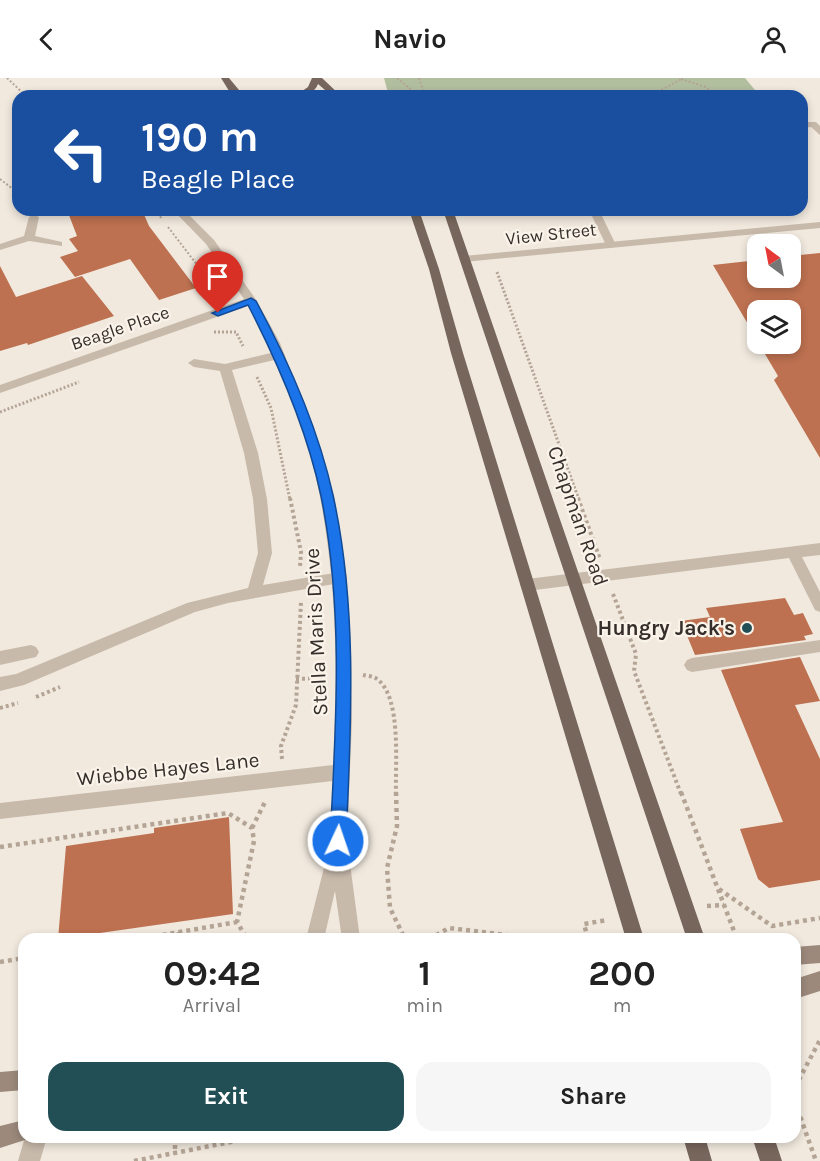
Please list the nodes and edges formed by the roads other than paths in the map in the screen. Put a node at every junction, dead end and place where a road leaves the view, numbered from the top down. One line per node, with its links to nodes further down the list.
1 (225, 78): 3 (main road)
2 (317, 78): 5 (main road)
3 (230, 83)
4 (338, 84): 6 (main road)
5 (330, 90)
6 (342, 90)
7 (808, 124): 8 (street)
8 (820, 132)
9 (184, 216): 20 (street, Stella Maris Drive)
10 (416, 216): 29 (main road)
11 (450, 216): 19 (main road, Chapman Road)
12 (597, 216): 17 (street)
13 (34, 218): 15 (street)
14 (820, 225): 17 (street, View Street)
15 (28, 238): 16 (street); 18 (street)
16 (58, 244)
17 (611, 245): 19 (street, View Street)
18 (0, 247)
19 (464, 259): 28 (main road, Chapman Road)
20 (251, 301): 21 (street, Stella Maris Drive); 24 (street, Beagle Place)
21 (279, 355): 23 (street); 27 (street, Stella Maris Drive)
22 (195, 363): 23 (street)
23 (225, 368): 30 (street)
24 (0, 388)
25 (820, 549): 26 (street)
26 (793, 553): 28 (street); 31 (street)
27 (340, 578): 30 (street); 37 (street, Stella Maris Drive)
28 (574, 579): 29 (street); 43 (main road, Chapman Road)
29 (528, 585): 42 (main road)
30 (254, 592): 36 (street)
31 (820, 606)
32 (820, 646): 35 (street)
33 (31, 652): 34 (street)
34 (0, 658)
35 (692, 665)
36 (0, 684)
37 (342, 772): 38 (street, Wiebbe Hayes Lane); 39 (street, Stella Maris Drive)
38 (0, 811)
39 (338, 841): 40 (street, Stella Maris Drive); 41 (street, Stella Maris Drive)
40 (316, 933)
41 (350, 933)
42 (633, 933)
43 (694, 933)
44 (820, 954): 45 (street)
45 (801, 956)
46 (820, 981): 47 (street)
47 (801, 987)
48 (18, 1080): 49 (street)
49 (0, 1082)
50 (18, 1132): 51 (street)
51 (0, 1137)
52 (34, 1143): 55 (street)
53 (696, 1143): 56 (main road)
54 (765, 1143): 57 (main road)
55 (29, 1161)
56 (701, 1161)
57 (771, 1161)

